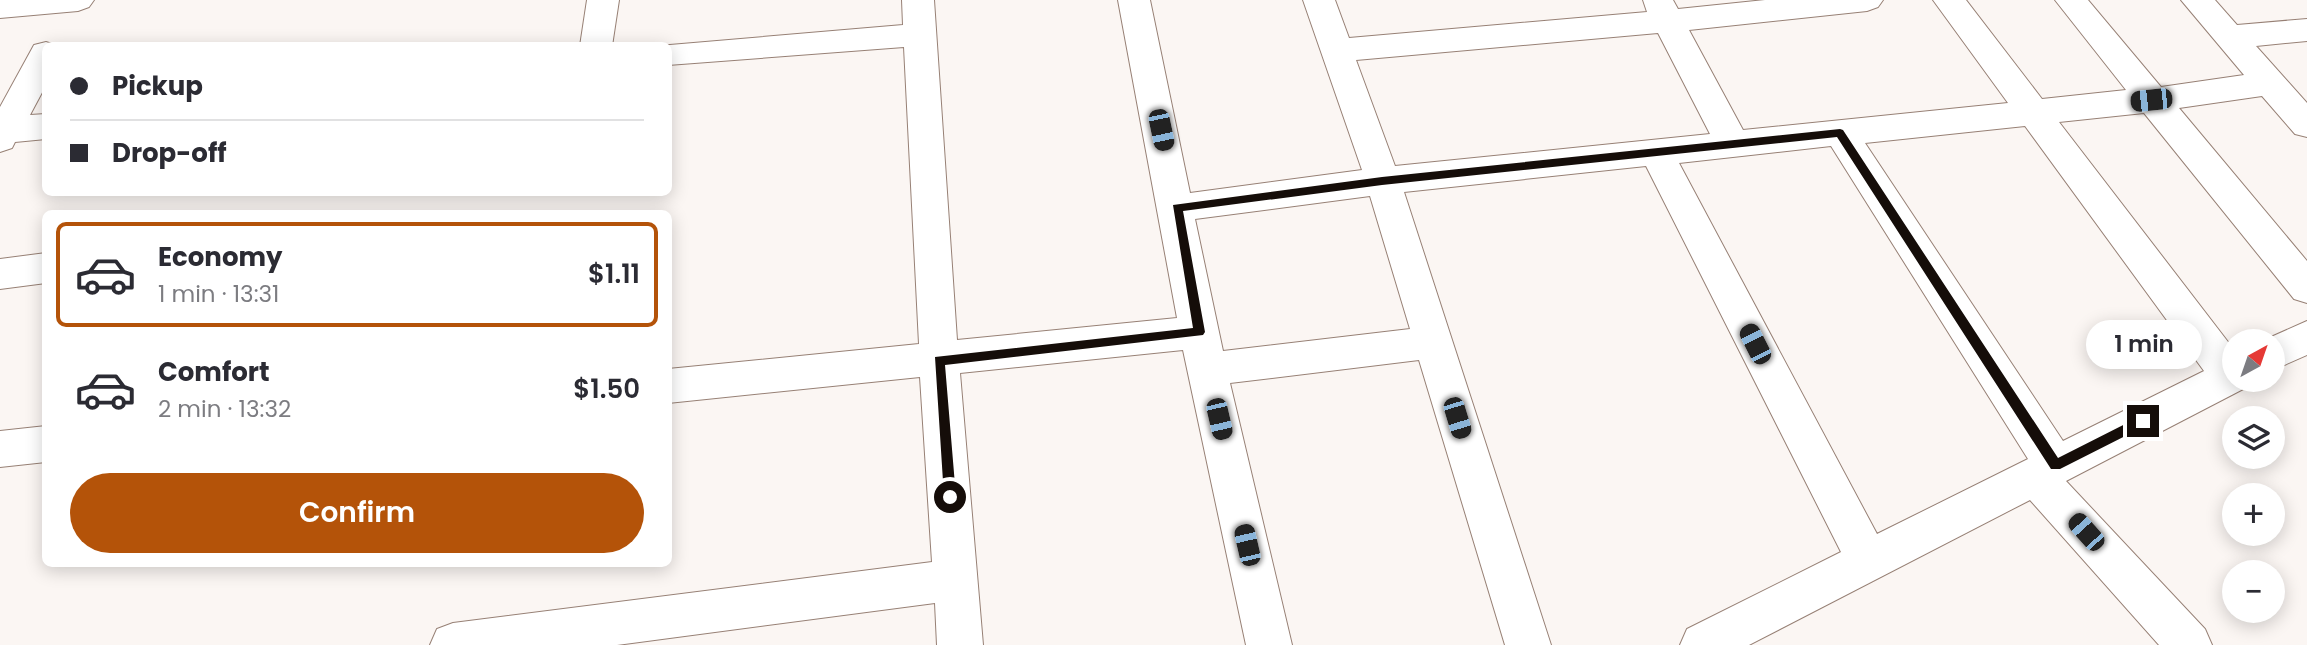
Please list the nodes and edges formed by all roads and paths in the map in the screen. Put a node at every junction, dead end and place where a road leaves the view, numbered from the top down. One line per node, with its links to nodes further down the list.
1 (75, 0): 9 (street); 14 (street)
2 (603, 0): 15 (street)
3 (1134, 0): 29 (street)
4 (1319, 0): 16 (street)
5 (1867, 0): 10 (street)
6 (1949, 0): 21 (street)
7 (2071, 0): 20 (street)
8 (2197, 0): 13 (street)
9 (0, 7)
10 (1662, 11): 16 (street); 26 (street)
11 (918, 18): 17 (street); 37 (street)
12 (2307, 30): 13 (street)
13 (2230, 37): 19 (street)
14 (51, 42)
15 (597, 42)
16 (1336, 50): 28 (street)
17 (672, 53)
18 (42, 60): 25 (street)
19 (2269, 83): 20 (street); 22 (street)
20 (2151, 100): 21 (street); 32 (street)
21 (2032, 112): 24 (street); 38 (street)
22 (2307, 125)
23 (42, 127): 25 (street)
24 (1840, 133): 26 (street); 44 (street)
25 (2, 135)
26 (1733, 144): 27 (street)
27 (1656, 152): 28 (street); 45 (street)
28 (1382, 181): 29 (street); 35 (street)
29 (1177, 208): 33 (street)
30 (42, 269): 31 (street)
31 (0, 274)
32 (2307, 288)
33 (1199, 332): 37 (street); 39 (street)
34 (2307, 337): 36 (street)
35 (1433, 342): 39 (street); 50 (street)
36 (2286, 348)
37 (939, 360): 41 (street); 46 (street)
38 (2222, 361)
39 (1208, 369): 49 (street)
40 (2222, 381): 44 (street)
41 (672, 386)
42 (42, 444): 43 (street)
43 (0, 449)
44 (2045, 471): 45 (street); 52 (street)
45 (1868, 561): 51 (street)
46 (957, 579): 47 (street); 48 (street)
47 (453, 645)
48 (960, 645)
49 (1269, 645)
50 (1528, 645)
51 (1703, 645)
52 (2189, 645)

